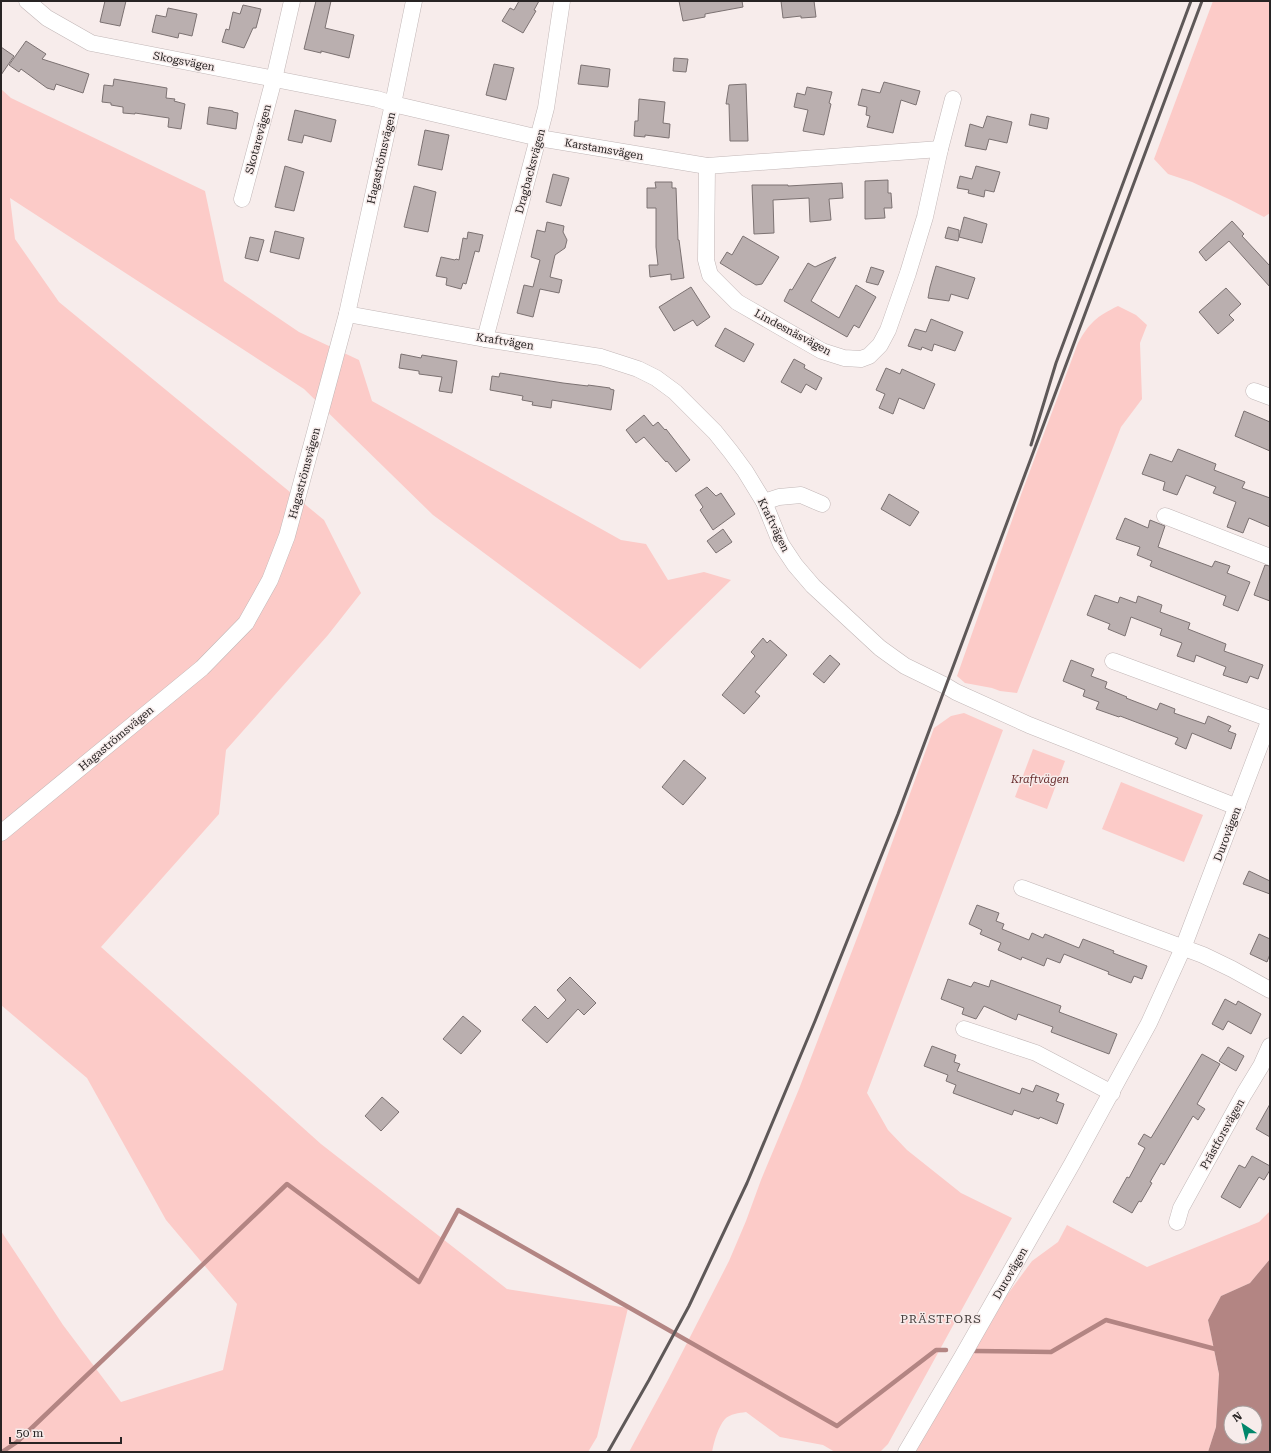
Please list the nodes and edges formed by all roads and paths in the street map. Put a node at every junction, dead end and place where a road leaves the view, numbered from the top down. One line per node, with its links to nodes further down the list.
1 (27, 1): 5 (street, Skogsvägen)
2 (292, 1): 5 (street)
3 (414, 1): 7 (street, Hagaströmsvägen)
4 (562, 1): 8 (street, Dragbacksvägen)
5 (274, 79): 7 (street, Karstamsvägen); 11 (street, Skotarevägen)
6 (953, 99): 9 (street, Lindesnäsvägen)
7 (393, 104): 8 (street, Karstamsvägen); 12 (street, Hagaströmsvägen)
8 (539, 138): 10 (street, Karstamsvägen); 13 (street, Dragbacksvägen)
9 (940, 149): 10 (street, Karstamsvägen); 10 (street, Lindesnäsvägen)
10 (707, 166)
11 (242, 199)
12 (347, 314): 13 (street, Kraftvägen); 23 (street, Hagaströmsvägen)
13 (486, 339): 16 (street, Kraftvägen)
14 (1254, 391): 15 (street)
15 (1270, 397)
16 (764, 502): 17 (street); 22 (street, Kraftvägen)
17 (822, 504)
18 (1165, 516): 19 (street)
19 (1270, 557)
20 (1113, 661): 21 (street, Durovägen)
21 (1270, 719): 22 (street, Durovägen)
22 (1237, 807): 25 (street, Durovägen)
23 (1, 833)
24 (1022, 888): 25 (street)
25 (1183, 948): 26 (street); 29 (street, Durovägen)
26 (1270, 990)
27 (964, 1029): 29 (street)
28 (1270, 1046): 30 (street, Prästforsvägen)
29 (1112, 1093): 31 (street, Durovägen)
30 (1177, 1222)
31 (906, 1452)

